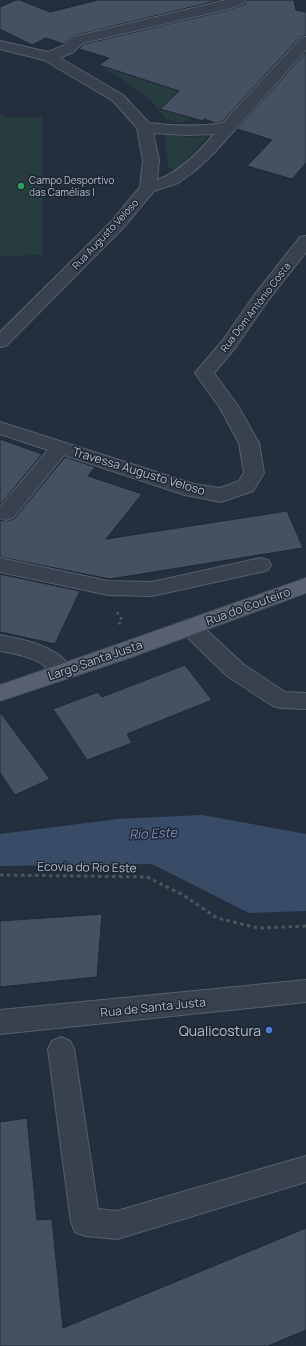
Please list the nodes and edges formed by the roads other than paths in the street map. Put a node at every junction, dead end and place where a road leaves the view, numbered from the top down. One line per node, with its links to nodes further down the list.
1 (239, 0): 6 (street)
2 (306, 41): 8 (street)
3 (0, 45): 5 (street, Rua Augusto Veloso)
4 (0, 51): 5 (street)
5 (28, 51): 6 (street, Rua Augusto Veloso)
6 (49, 57): 7 (street, Rua Augusto Veloso)
7 (144, 127): 8 (street); 9 (street, Rua Augusto Veloso)
8 (228, 127): 9 (street)
9 (148, 188): 11 (street, Rua Augusto Veloso)
10 (306, 241): 12 (street, Rua Dom António Costa)
11 (0, 342)
12 (204, 373): 14 (street, Travessa Augusto Veloso)
13 (0, 428): 14 (street, Travessa Augusto Veloso)
14 (61, 447): 15 (street)
15 (6, 513)
16 (0, 565): 17 (street)
17 (261, 565)
18 (306, 585): 19 (main road, Rua do Couteiro)
19 (190, 627): 21 (main road, Largo Santa Justa); 23 (street)
20 (0, 643): 21 (street)
21 (62, 671): 22 (main road, Largo Santa Justa)
22 (0, 693)
23 (306, 701)
24 (306, 991): 25 (street, Rua de Santa Justa)
25 (0, 1022)
26 (61, 1049): 27 (street)
27 (306, 1169)

